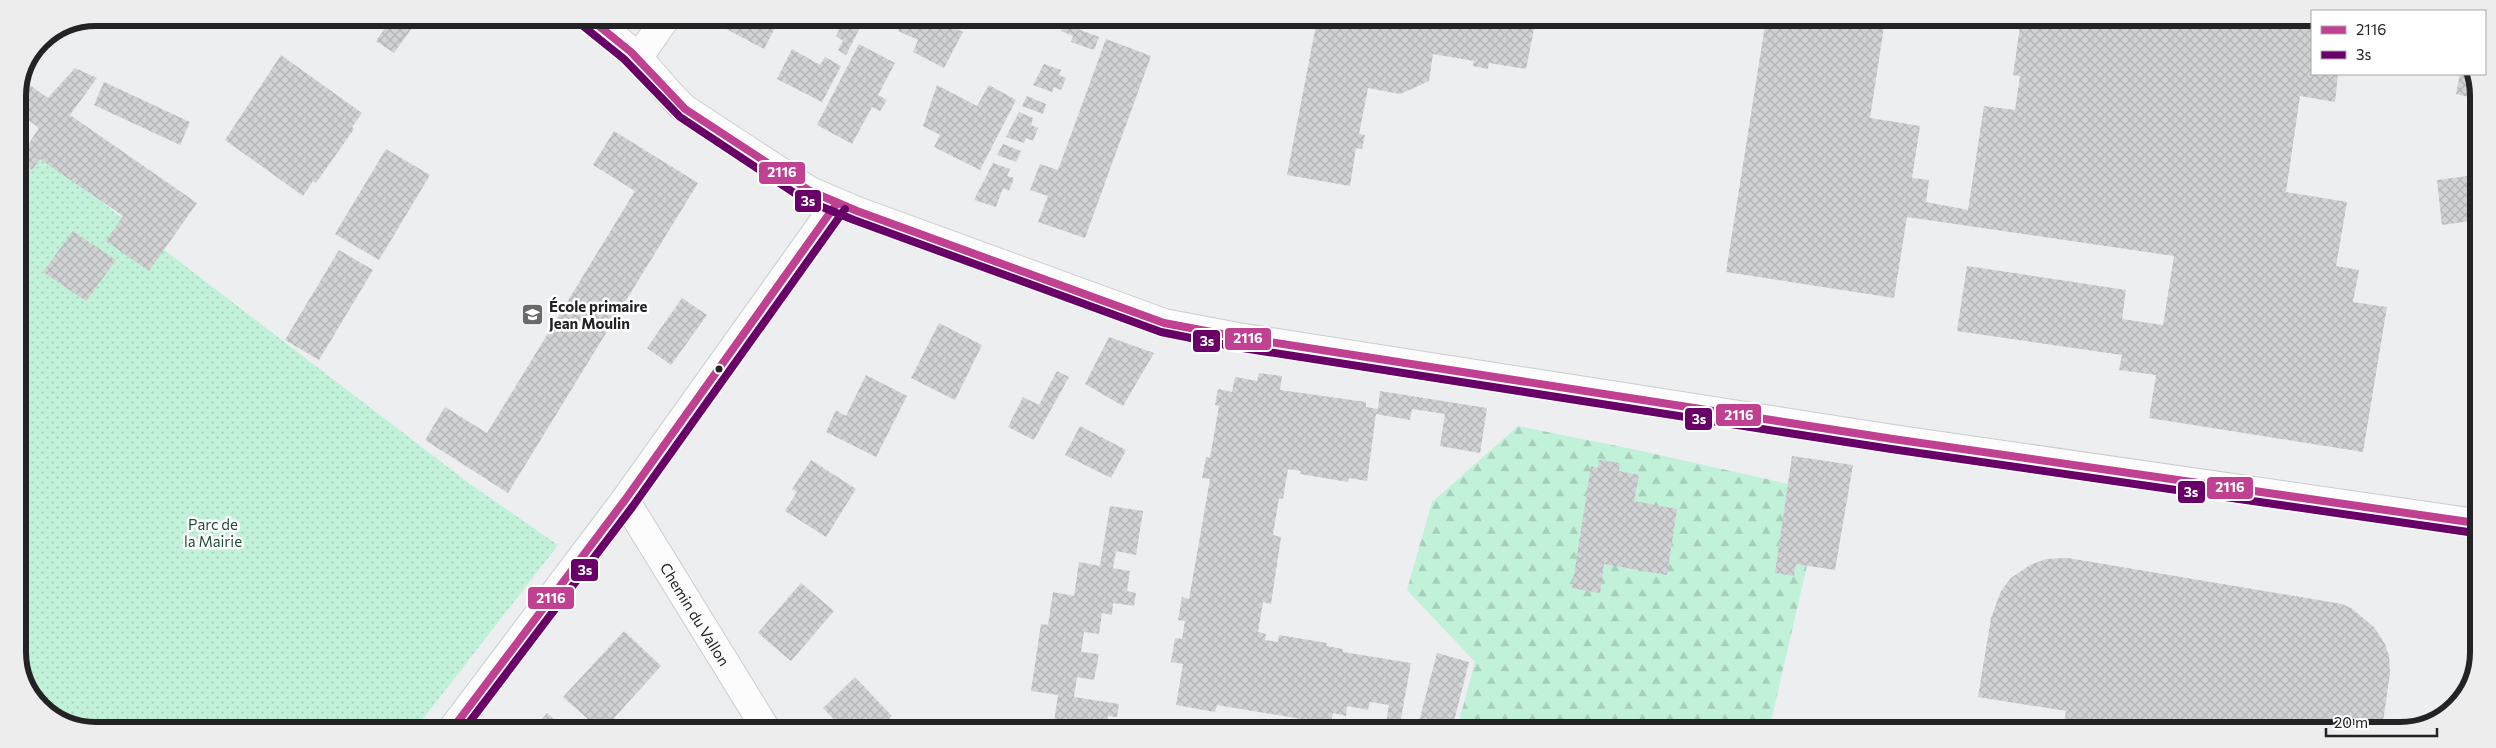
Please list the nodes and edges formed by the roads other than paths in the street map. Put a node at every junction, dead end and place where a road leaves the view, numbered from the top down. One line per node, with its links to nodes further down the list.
1 (600, 26): 3 (street)
2 (660, 26): 3 (street)
3 (638, 58): 4 (street)
4 (837, 203): 5 (street); 6 (street)
5 (625, 500): 7 (street); 8 (street, Chemin du Vallon)
6 (2470, 522)
7 (458, 722)
8 (762, 722)

